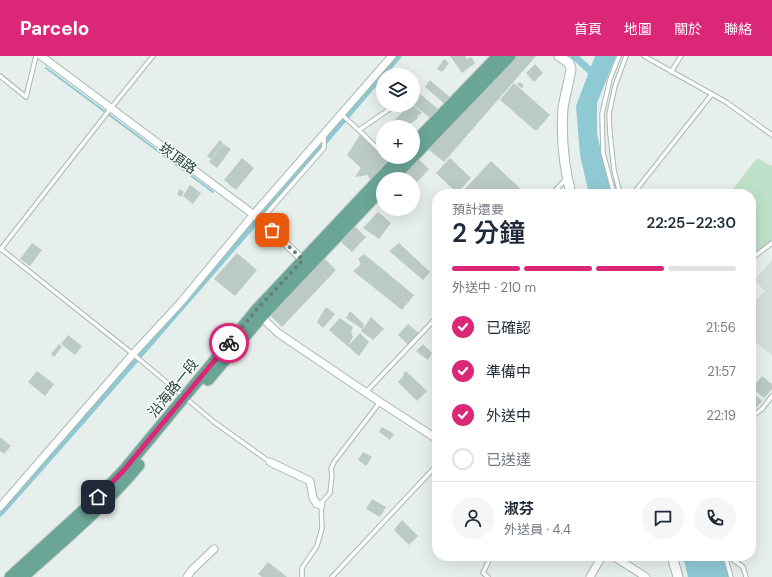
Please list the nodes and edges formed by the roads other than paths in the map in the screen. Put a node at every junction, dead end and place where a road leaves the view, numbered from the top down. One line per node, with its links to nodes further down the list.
1 (36, 56): 13 (lane)
2 (41, 56): 15 (street, 崁頂路)
3 (153, 56): 15 (lane)
4 (392, 56): 17 (street)
5 (498, 56): 18 (main road, 沿海路一段)
6 (510, 56): 18 (main road, 沿海路一段)
7 (559, 56): 26 (street)
8 (619, 56): 29 (lane)
9 (626, 56): 30 (lane)
10 (644, 56): 12 (lane)
11 (681, 56): 12 (lane)
12 (672, 72): 14 (lane)
13 (0, 76)
14 (712, 94): 21 (lane); 31 (lane)
15 (111, 108): 33 (street, 崁頂路); 36 (lane)
16 (385, 112): 19 (lane)
17 (341, 114): 19 (lane); 20 (street)
18 (434, 128): 22 (main road, 沿海路一段); 24 (main road, 沿海路一段)
19 (359, 130): 23 (lane)
20 (324, 135): 33 (street); 34 (lane)
21 (772, 135)
22 (420, 139)
23 (376, 147)
24 (420, 147)
25 (391, 168): 38 (main road, 沿海路一段)
26 (567, 178): 27 (lane); 28 (street)
27 (557, 189)
28 (570, 189)
29 (613, 189)
30 (619, 189)
31 (637, 189)
32 (376, 195): 38 (main road, 沿海路一段)
33 (254, 214): 34 (street, 崁頂路); 41 (street)
34 (261, 220): 38 (street, 崁頂路)
35 (772, 243): 37 (lane)
36 (1, 250): 41 (lane)
37 (756, 256)
38 (306, 263): 39 (main road, 沿海路一段)
39 (258, 314): 42 (street); 44 (main road, 沿海路一段)
40 (432, 322): 42 (lane)
41 (133, 354): 44 (lane); 51 (street)
42 (366, 392): 45 (street)
43 (772, 396): 46 (lane)
44 (187, 400): 48 (lane); 59 (main road, 沿海路一段); 60 (main road, 沿海路一段)
45 (380, 402): 47 (street); 50 (lane)
46 (756, 413)
47 (432, 435)
48 (270, 462): 50 (street)
49 (432, 470): 63 (lane)
50 (321, 506): 62 (lane)
51 (0, 507)
52 (214, 549): 61 (street)
53 (489, 561): 64 (lane)
54 (599, 561): 65 (street)
55 (621, 561): 66 (street)
56 (673, 561): 67 (street)
57 (726, 561): 68 (lane)
58 (735, 561): 69 (lane)
59 (10, 577)
60 (23, 577)
61 (187, 577)
62 (302, 577)
63 (332, 577)
64 (488, 577)
65 (590, 577)
66 (646, 577)
67 (678, 577)
68 (731, 577)
69 (746, 577)

